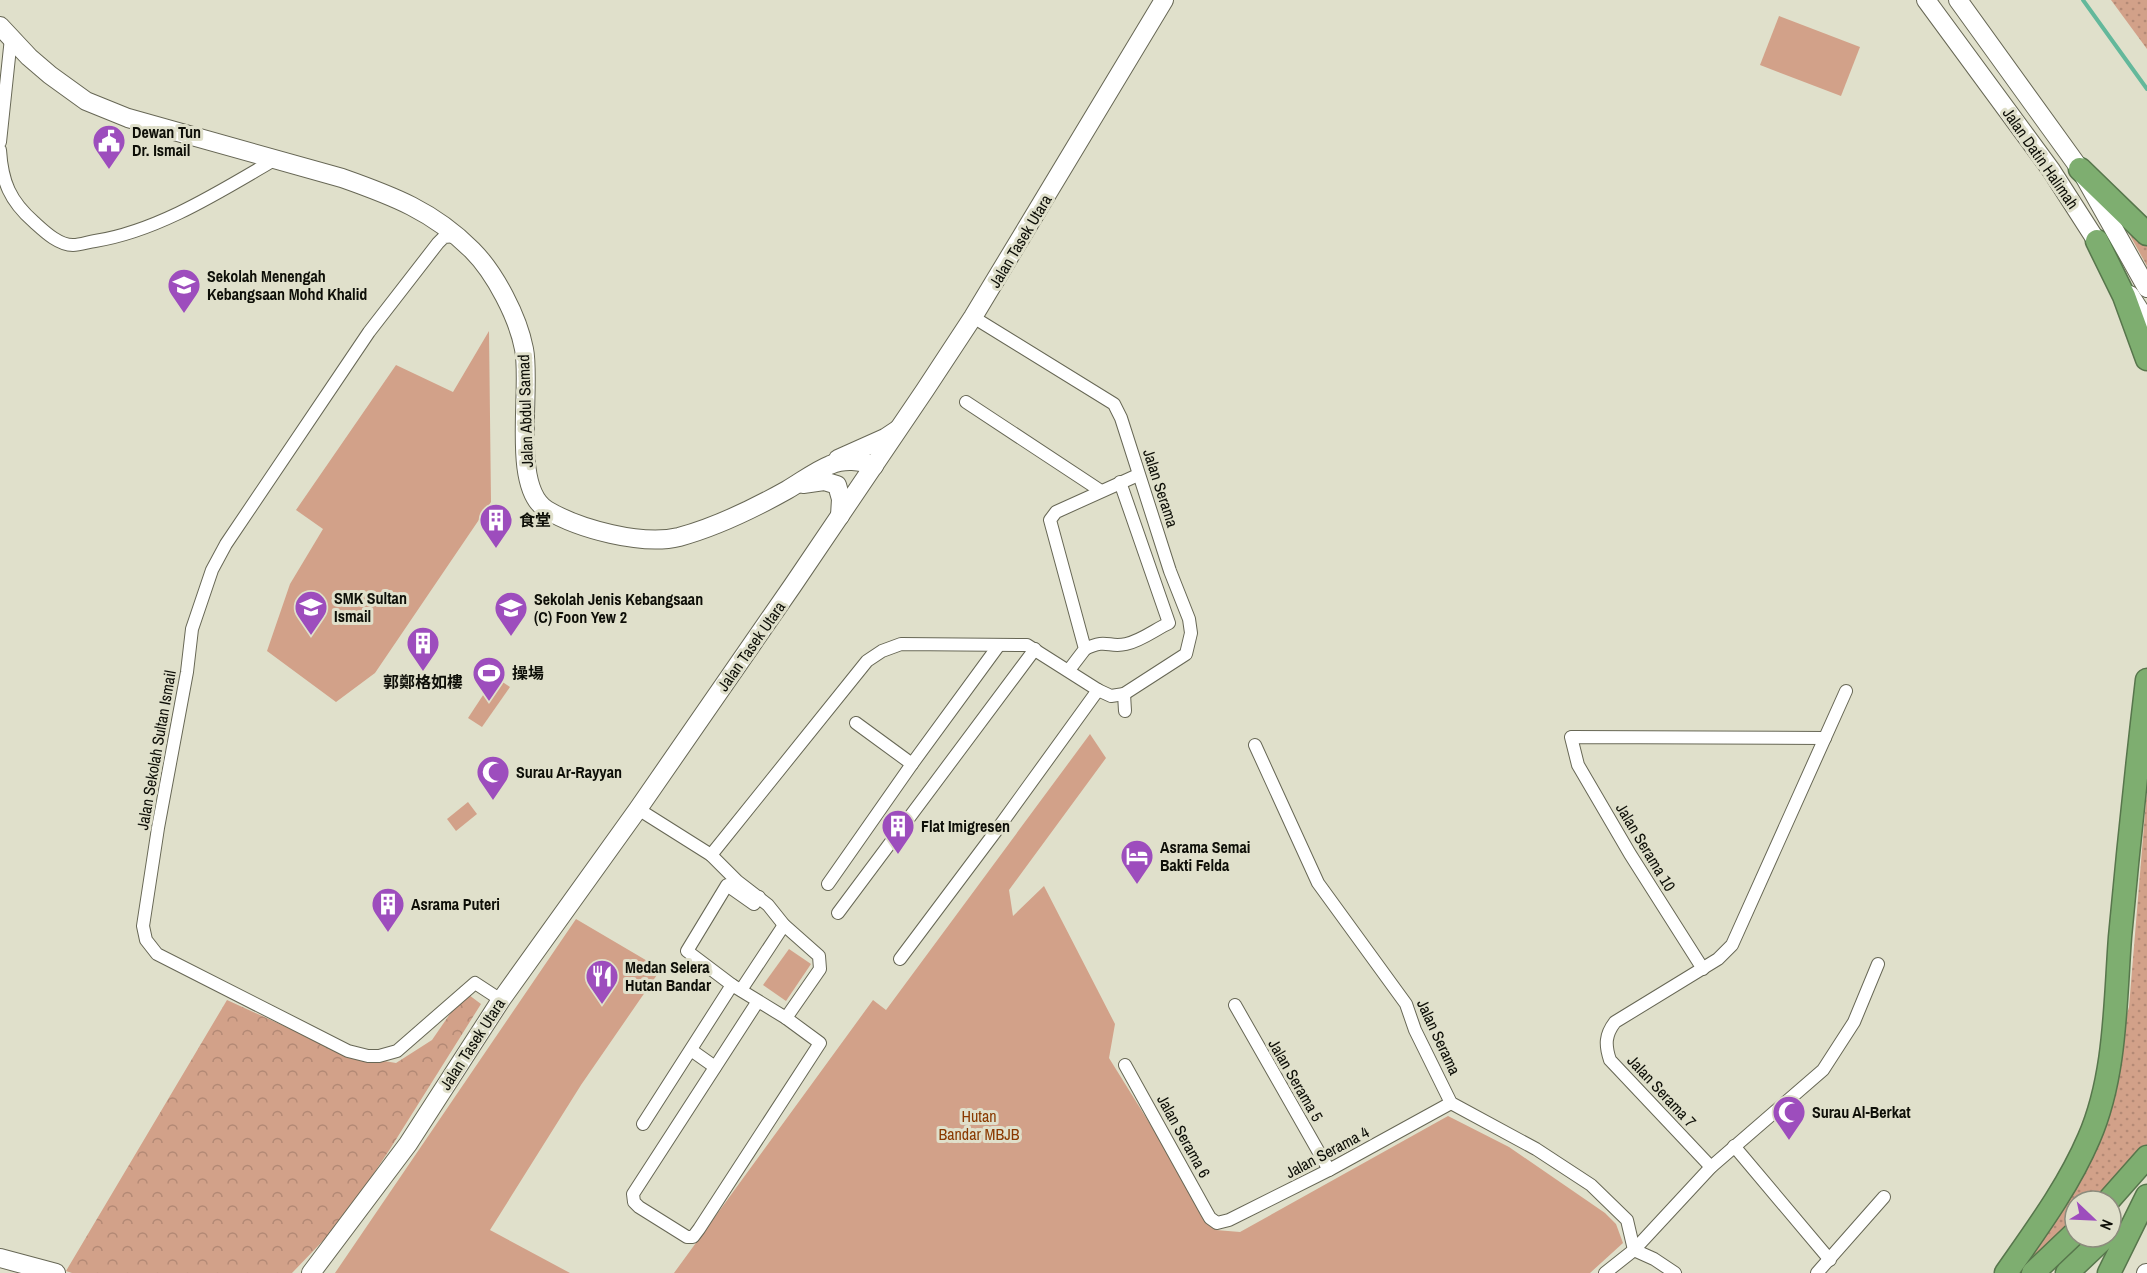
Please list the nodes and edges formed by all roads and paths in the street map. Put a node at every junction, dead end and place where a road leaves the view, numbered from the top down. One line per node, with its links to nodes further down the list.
1 (1164, 0): 13 (street, Jalan Tasek Utara)
2 (1926, 0): 11 (street, Jalan Datin Halimah)
3 (1958, 0): 8 (street, Jalan Datin Halimah)
4 (6, 32): 5 (street); 7 (street, Jalan Abdul Samad)
5 (0, 142)
6 (0, 150): 7 (street)
7 (274, 160): 10 (street, Jalan Abdul Samad)
8 (2080, 169): 9 (highway); 12 (street, Jalan Datin Halimah)
9 (2147, 234)
10 (456, 236): 21 (street, Jalan Abdul Samad); 47 (street, Jalan Sekolah Sultan Ismail)
11 (2097, 241): 14 (street, Jalan Datin Halimah); 15 (highway)
12 (2147, 288)
13 (973, 317): 17 (street, Jalan Tasek Utara); 20 (street, Jalan Serama)
14 (2147, 322)
15 (2147, 359)
16 (966, 402): 22 (street)
17 (899, 429): 18 (street, Jalan Tasek Utara); 19 (street)
18 (874, 466): 19 (street, Jalan Abdul Samad); 23 (street, Jalan Tasek Utara)
19 (815, 474): 21 (street, Jalan Abdul Samad)
20 (1129, 479): 22 (street); 26 (street); 31 (street, Jalan Serama)
21 (795, 485): 23 (street)
22 (1101, 491): 26 (street)
23 (840, 516): 37 (street, Jalan Tasek Utara)
24 (999, 645): 25 (street); 36 (street); 38 (street)
25 (1035, 649): 27 (street); 41 (street)
26 (1085, 649): 27 (street)
27 (1071, 667): 29 (street)
28 (2147, 680): 76 (highway)
29 (1098, 690): 31 (street); 43 (street)
30 (1846, 691): 34 (street)
31 (1124, 694): 32 (street)
32 (1125, 711)
33 (856, 723): 36 (street)
34 (1825, 738): 45 (street); 45 (street, Jalan Serama 10)
35 (1256, 745): 54 (street, Jalan Serama)
36 (912, 764): 39 (street)
37 (638, 809): 38 (street); 47 (street, Jalan Tasek Utara)
38 (711, 855): 40 (street)
39 (828, 884)
40 (759, 897): 42 (street); 46 (street)
41 (838, 913)
42 (784, 925): 46 (street); 50 (street)
43 (900, 959)
44 (1878, 964): 56 (street)
45 (1703, 969): 58 (street, Jalan Serama 7)
46 (737, 988): 48 (street); 51 (street)
47 (501, 1000): 71 (street, Jalan Tasek Utara)
48 (758, 1001): 50 (street); 53 (street)
49 (1235, 1005): 59 (street, Jalan Serama 5)
50 (786, 1018): 53 (street)
51 (691, 1050): 53 (street); 55 (street)
52 (1125, 1065): 65 (street, Jalan Serama 6)
53 (716, 1067)
54 (1451, 1103): 59 (street, Jalan Serama 4); 68 (street)
55 (644, 1124)
56 (1734, 1146): 58 (street); 70 (street)
57 (2147, 1157): 60 (highway)
58 (1711, 1167): 68 (street)
59 (1329, 1170): 65 (street, Jalan Serama 4)
60 (2119, 1189)
61 (2147, 1191): 64 (highway)
62 (2147, 1196): 79 (highway)
63 (1884, 1197): 70 (street)
64 (2123, 1218)
65 (1216, 1222)
66 (2063, 1244): 77 (highway)
67 (2092, 1249): 78 (highway)
68 (1634, 1250): 73 (street); 74 (street)
69 (0, 1258): 72 (street)
70 (1830, 1260): 75 (street)
71 (316, 1269)
72 (56, 1273)
73 (1605, 1273)
74 (1675, 1273)
75 (1817, 1273)
76 (2006, 1273)
77 (2033, 1273)
78 (2067, 1273)
79 (2109, 1273)

